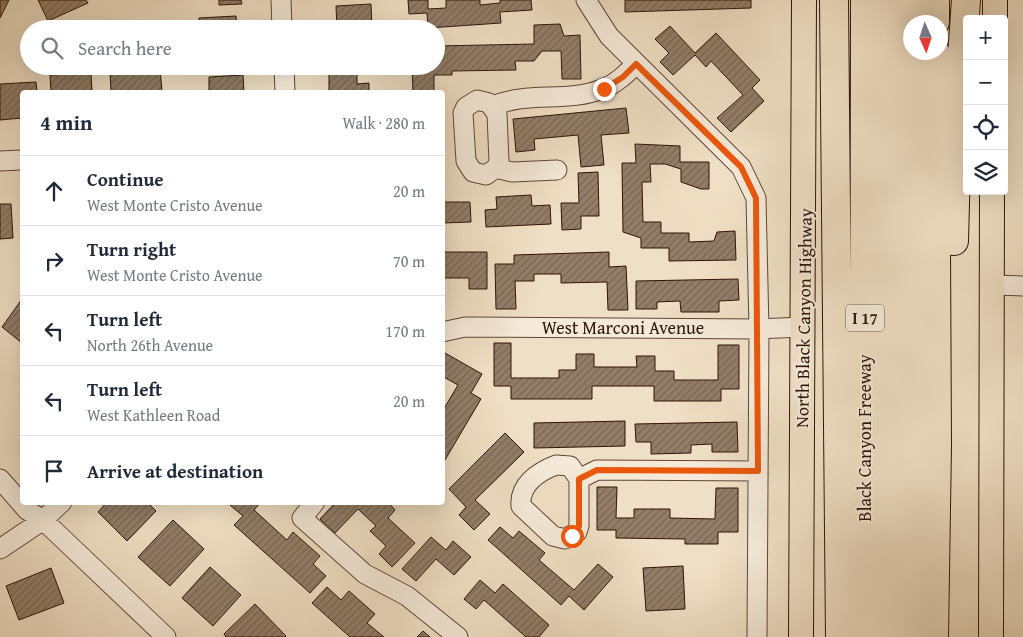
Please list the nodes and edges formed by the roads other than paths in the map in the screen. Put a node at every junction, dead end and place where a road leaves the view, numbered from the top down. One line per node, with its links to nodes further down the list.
1 (281, 0): 14 (street)
2 (586, 0): 17 (street)
3 (804, 0): 28 (main road, North Black Canyon Highway)
4 (834, 0): 45 (highway)
5 (865, 0): 46 (highway, Black Canyon Freeway / I 17)
6 (889, 0): 47 (highway)
7 (910, 0): 11 (highway)
8 (935, 0): 12 (highway)
9 (966, 0): 31 (highway)
10 (995, 0): 13 (main road)
11 (911, 15)
12 (935, 15)
13 (995, 15)
14 (282, 20)
15 (911, 60): 48 (highway)
16 (935, 60): 31 (highway)
17 (636, 64): 20 (street); 29 (street)
18 (284, 75): 19 (street)
19 (285, 90)
20 (493, 106): 23 (street); 23 (street)
21 (20, 160): 22 (street)
22 (0, 161)
23 (496, 168): 24 (street)
24 (557, 170)
25 (992, 195): 26 (main road)
26 (991, 285): 27 (street); 50 (main road)
27 (1023, 286)
28 (803, 327): 29 (street, West Marconi Avenue); 44 (main road, North Black Canyon Highway)
29 (759, 329): 30 (street, West Marconi Avenue); 32 (street)
30 (445, 331)
31 (937, 445): 49 (highway)
32 (758, 471): 34 (street); 43 (street)
33 (0, 478): 35 (street)
34 (579, 479)
35 (20, 501)
36 (24, 505): 39 (street)
37 (59, 505): 39 (street)
38 (313, 505): 42 (street)
39 (43, 520): 40 (street); 41 (street)
40 (0, 550)
41 (166, 637)
42 (458, 637)
43 (757, 637)
44 (801, 637)
45 (840, 637)
46 (864, 637)
47 (884, 637)
48 (909, 637)
49 (934, 637)
50 (991, 637)

